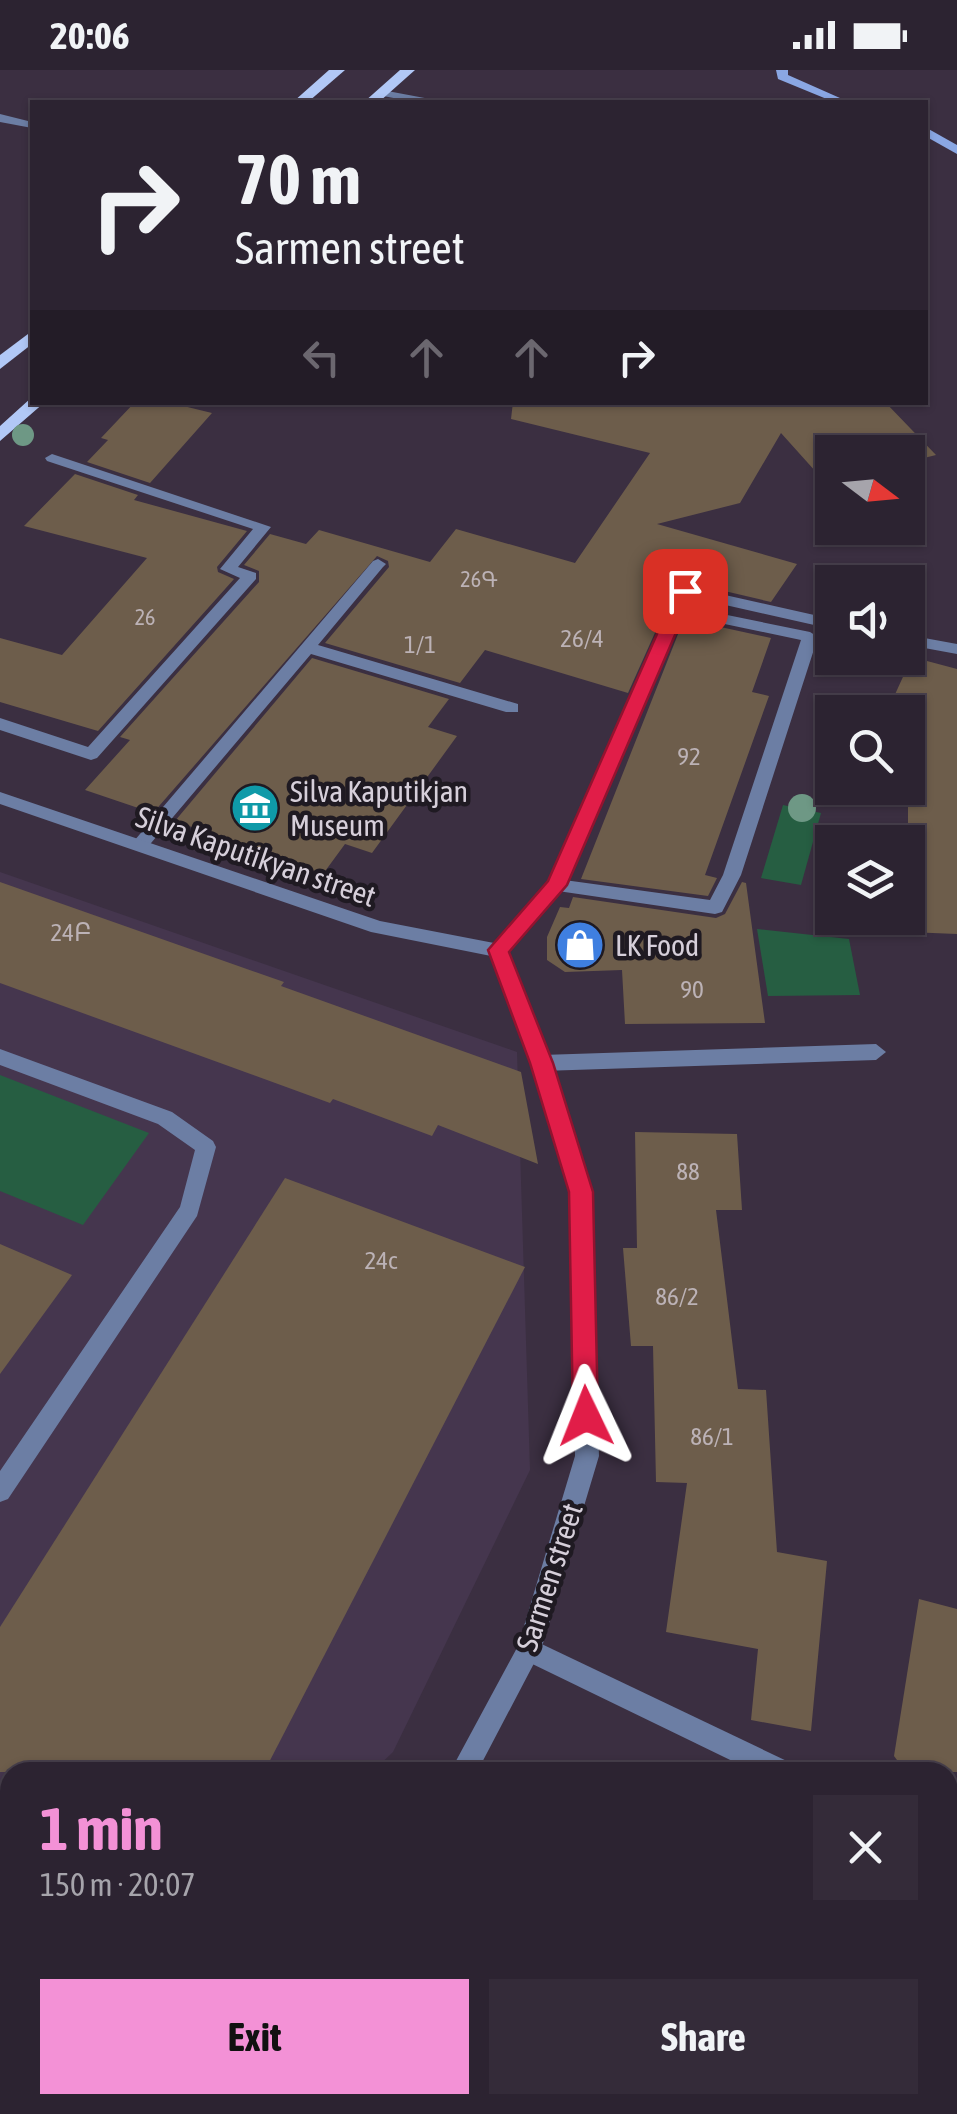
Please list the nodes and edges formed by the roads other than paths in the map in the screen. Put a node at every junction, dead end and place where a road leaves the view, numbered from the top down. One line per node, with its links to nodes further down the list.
1 (338, 70): 4 (main road)
2 (408, 70): 5 (main road)
3 (782, 70): 6 (street)
4 (302, 100)
5 (378, 100)
6 (839, 100)
7 (0, 118): 8 (street)
8 (30, 126)
9 (928, 133): 10 (street)
10 (957, 150)
11 (30, 338): 12 (main road)
12 (0, 364)
13 (34, 405): 14 (main road)
14 (0, 436)
15 (52, 458): 23 (street)
16 (378, 564): 20 (street)
17 (681, 600): 18 (street); 26 (street); 26 (street)
18 (815, 621)
19 (925, 643): 21 (street)
20 (307, 647): 22 (street); 25 (street)
21 (957, 649)
22 (512, 708)
23 (0, 724)
24 (0, 798): 25 (street, Silva Kaputikyan street)
25 (140, 844): 27 (street, Silva Kaputikyan street)
26 (557, 885): 27 (street)
27 (498, 950): 30 (street, Sarmen street)
28 (876, 1052): 30 (street)
29 (0, 1057): 31 (street)
30 (542, 1063): 32 (street, Sarmen street)
31 (0, 1490)
32 (529, 1650): 33 (street, Sarmen street); 34 (street)
33 (468, 1762)
34 (761, 1762)

